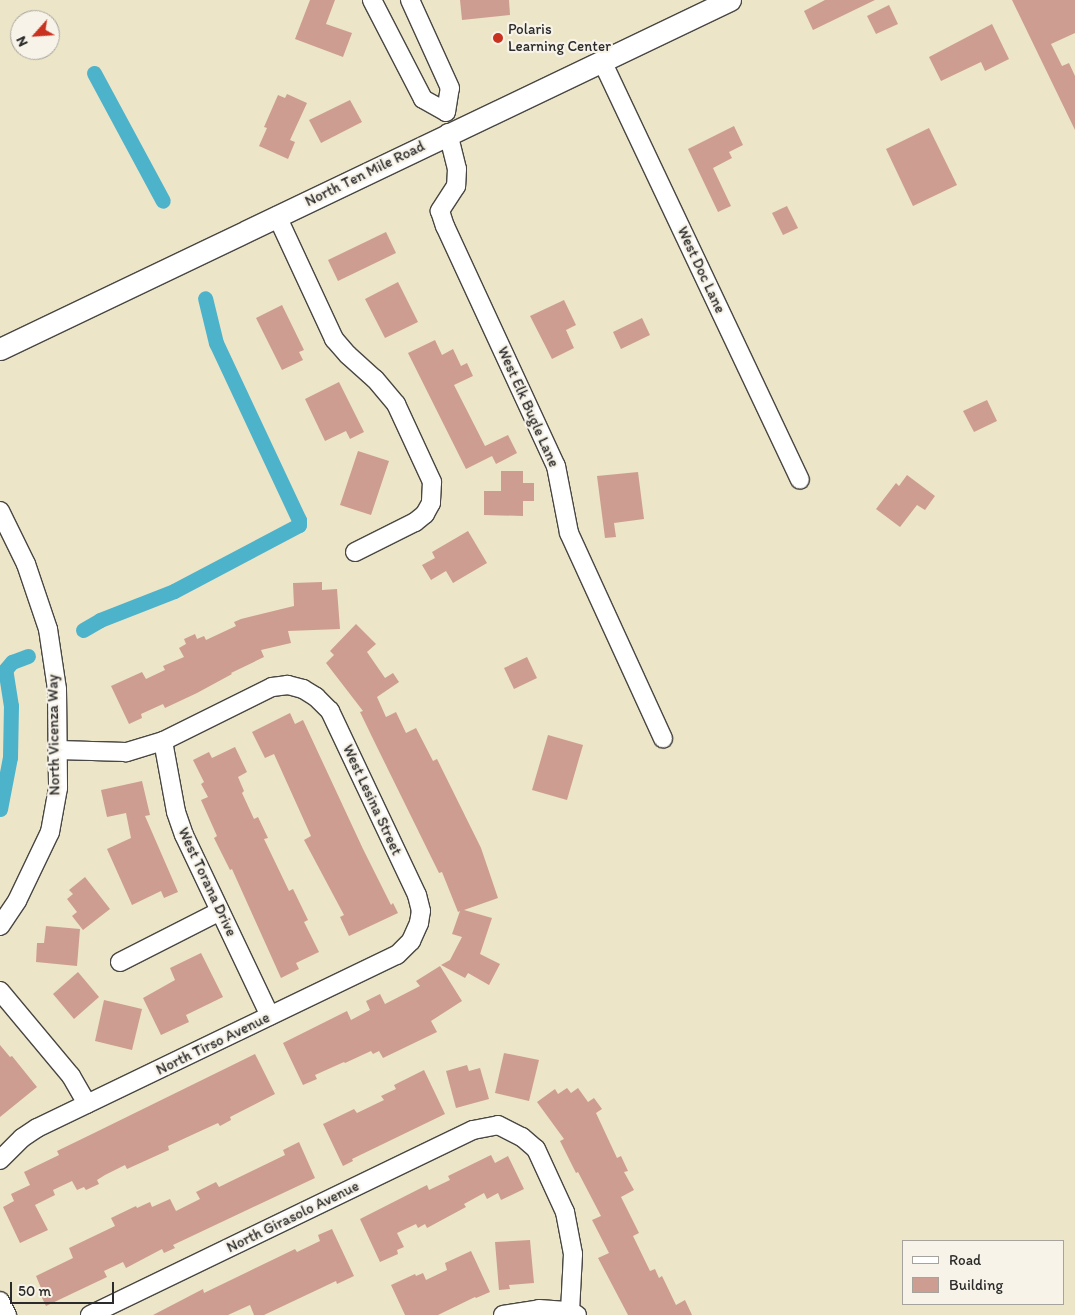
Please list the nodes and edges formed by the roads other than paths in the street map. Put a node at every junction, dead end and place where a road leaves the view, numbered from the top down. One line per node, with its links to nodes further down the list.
1 (372, 0): 5 (street)
2 (410, 0): 5 (street)
3 (730, 0): 4 (main road, North Ten Mile Road)
4 (602, 62): 5 (main road, North Ten Mile Road); 8 (street, West Doc Lane)
5 (449, 125): 6 (main road, North Ten Mile Road); 11 (street, West Elk Bugle Lane)
6 (277, 216): 7 (main road, North Ten Mile Road); 10 (street)
7 (0, 349)
8 (800, 479)
9 (0, 511): 13 (street, North Vicenza Way)
10 (355, 552)
11 (663, 738)
12 (164, 741): 13 (street); 14 (street, West Torana Drive); 15 (street, West Lesina Street)
13 (58, 750): 16 (street, North Vicenza Way)
14 (220, 911): 17 (street); 19 (street, West Torana Drive)
15 (419, 923): 19 (street, North Tirso Avenue)
16 (0, 926)
17 (120, 962)
18 (0, 991): 20 (street)
19 (270, 1016): 20 (street, North Tirso Avenue)
20 (87, 1104): 21 (street, North Tirso Avenue)
21 (0, 1160)
22 (0, 1300): 24 (street)
23 (574, 1313): 25 (street, North Girasolo Avenue); 26 (street)
24 (7, 1315)
25 (90, 1315)
26 (503, 1315)

